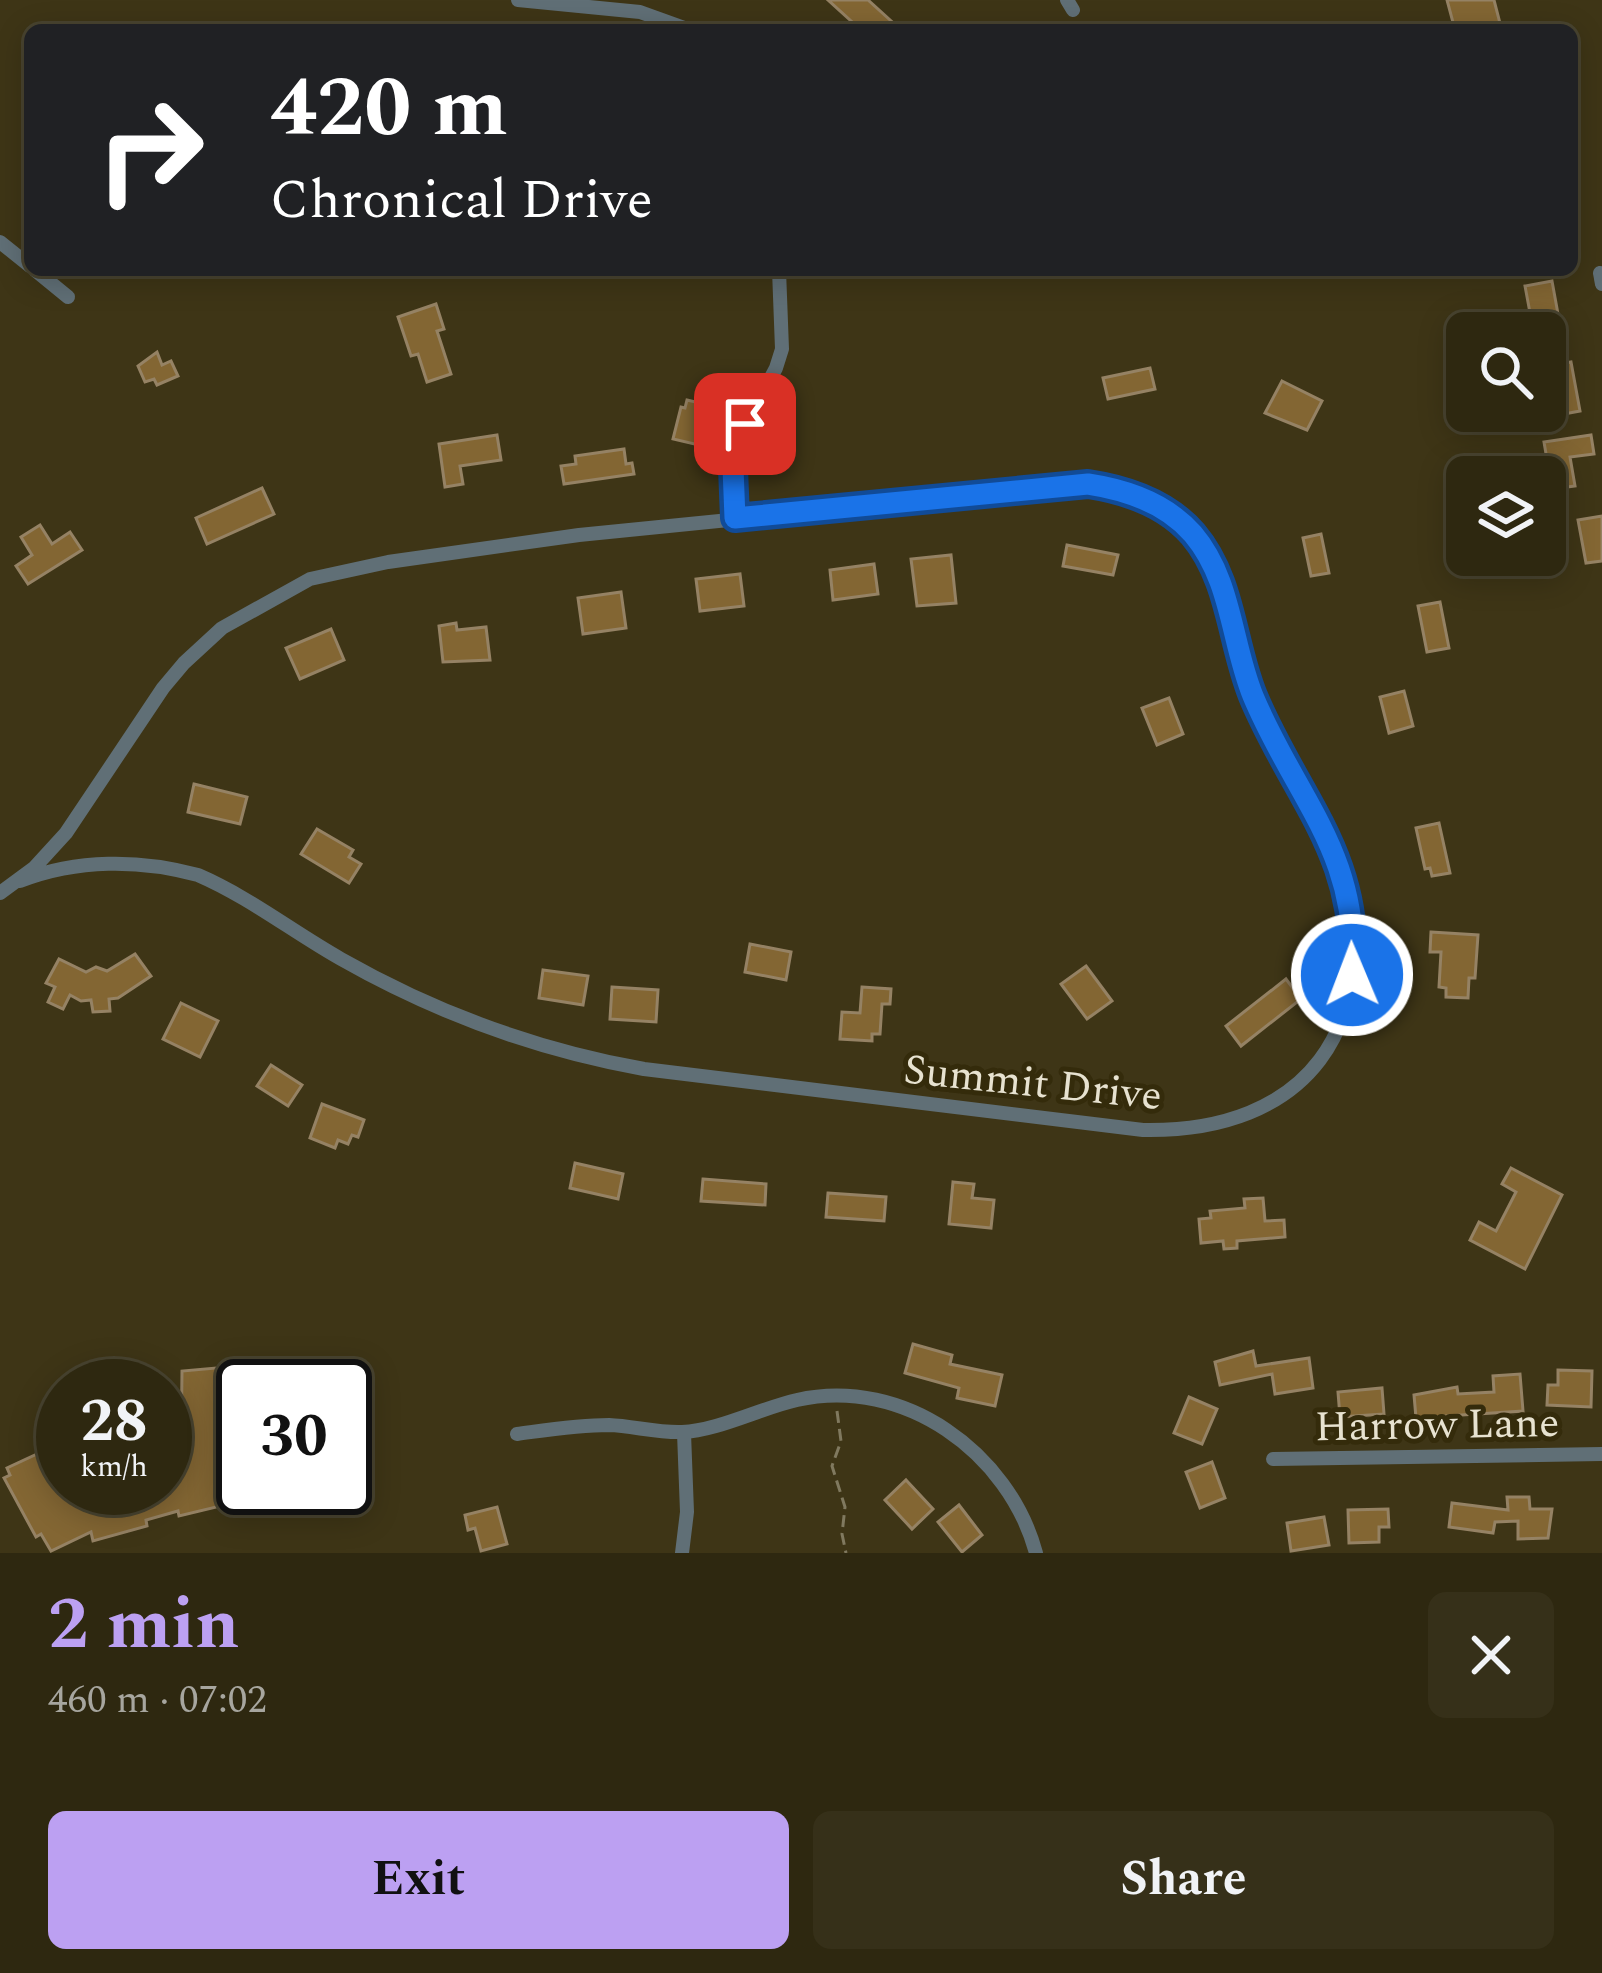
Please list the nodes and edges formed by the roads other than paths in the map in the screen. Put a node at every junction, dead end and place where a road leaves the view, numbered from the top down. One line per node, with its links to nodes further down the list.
1 (518, 0): 2 (street)
2 (673, 24)
3 (0, 242): 4 (street)
4 (24, 262)
5 (42, 276): 7 (street)
6 (779, 276): 8 (street)
7 (68, 297)
8 (735, 518): 9 (street, Summit Drive); 9 (street, Summit Drive)
9 (20, 881): 10 (street, Summit Drive)
10 (0, 893)
11 (684, 1432): 12 (street); 15 (street); 16 (street)
12 (517, 1434)
13 (1602, 1454): 14 (street, Harrow Lane)
14 (1273, 1459)
15 (682, 1553)
16 (1036, 1553)

